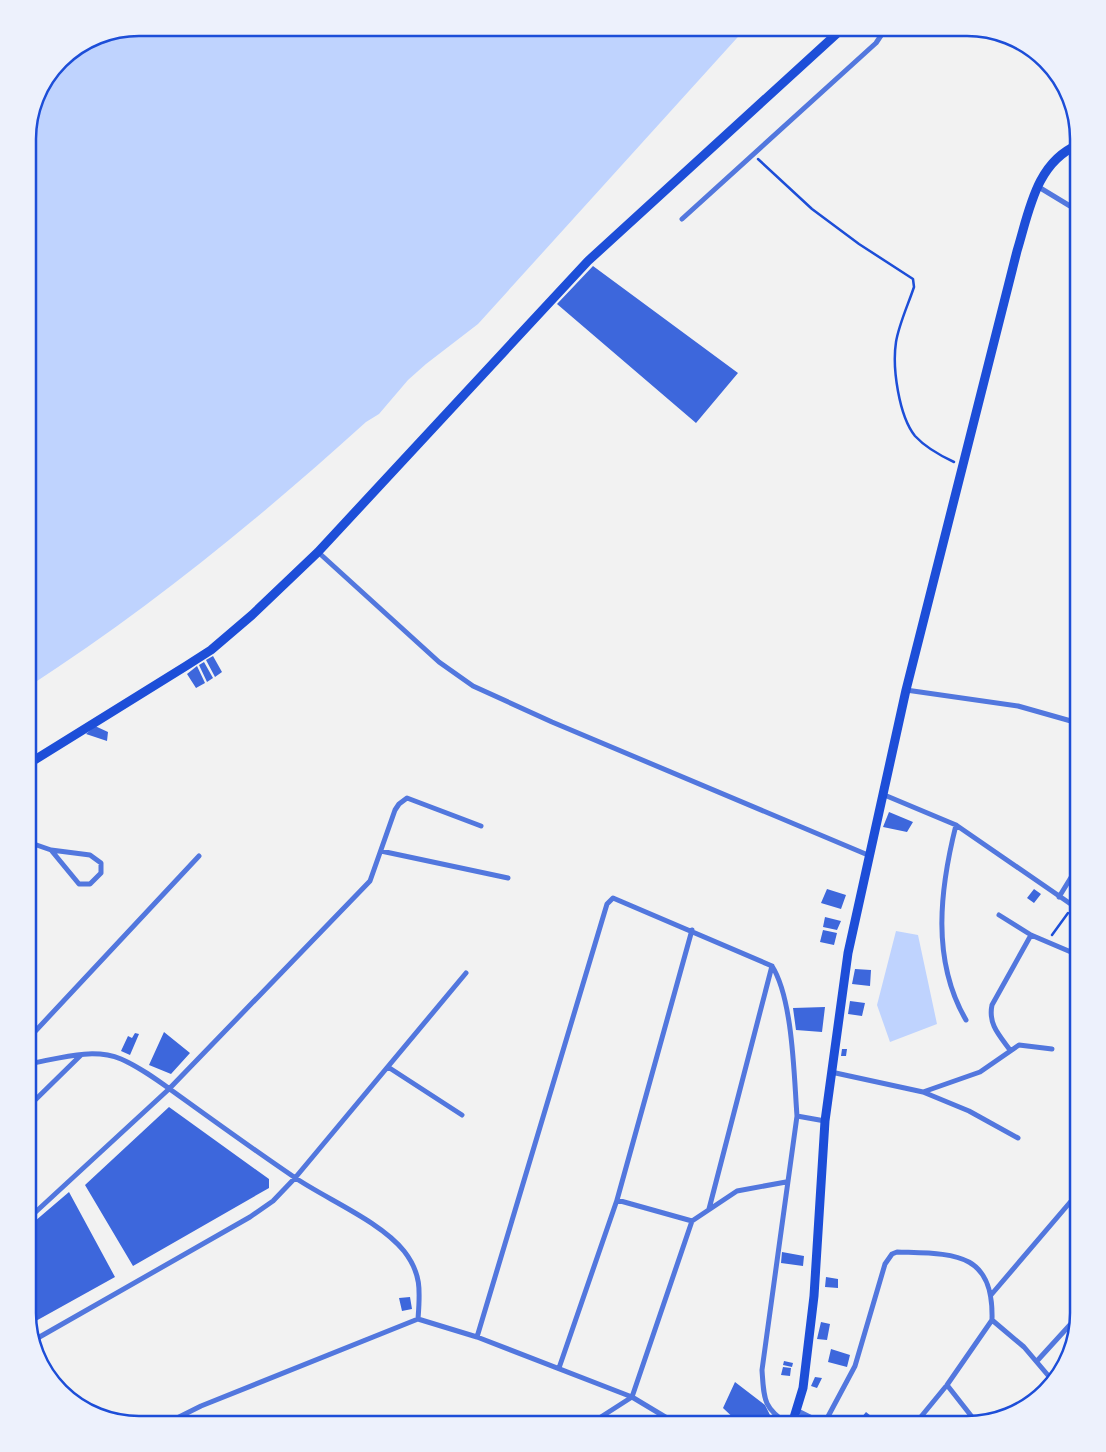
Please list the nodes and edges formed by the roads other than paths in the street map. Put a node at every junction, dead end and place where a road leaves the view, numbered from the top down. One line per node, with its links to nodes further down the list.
1 (834, 36): 7 (main road)
2 (881, 36): 6 (street)
3 (1070, 149): 4 (main road)
4 (1037, 186): 5 (street); 8 (main road)
5 (1070, 206)
6 (682, 219)
7 (318, 552): 10 (main road); 17 (street)
8 (906, 690): 9 (street); 11 (main road)
9 (1070, 721)
10 (36, 759)
11 (882, 794): 12 (street); 17 (main road)
12 (956, 825): 21 (street); 29 (street)
13 (481, 826): 16 (street)
14 (36, 845): 15 (street)
15 (51, 850): 15 (street)
16 (381, 851): 19 (street); 37 (street)
17 (868, 855): 36 (main road)
18 (198, 856): 30 (street)
19 (508, 878)
20 (1070, 879): 21 (street)
21 (1059, 896): 22 (street)
22 (1070, 903)
23 (1000, 915): 25 (street)
24 (692, 930): 27 (street); 46 (street); 56 (street)
25 (1031, 935): 26 (street); 32 (street)
26 (1070, 951)
27 (772, 966): 41 (street); 48 (street)
28 (466, 973): 35 (street)
29 (966, 1020)
30 (36, 1030)
31 (1052, 1049): 32 (street)
32 (1010, 1050): 38 (street)
33 (82, 1054): 34 (street); 37 (street); 39 (street)
34 (36, 1063)
35 (388, 1067): 40 (street); 44 (street)
36 (830, 1072): 38 (street); 42 (main road)
37 (169, 1089): 44 (street); 49 (street)
38 (923, 1092): 43 (street)
39 (36, 1099)
40 (462, 1115)
41 (796, 1116): 42 (street); 45 (street)
42 (824, 1121): 62 (main road)
43 (1018, 1138)
44 (295, 1178): 52 (street); 55 (street)
45 (786, 1182): 48 (street); 66 (street)
46 (617, 1200): 50 (street); 58 (street)
47 (1070, 1202): 51 (street)
48 (709, 1209): 50 (street)
49 (36, 1212)
50 (692, 1222): 61 (street)
51 (991, 1295): 53 (street); 69 (street)
52 (418, 1319): 56 (street); 63 (street)
53 (992, 1320): 57 (street); 60 (street)
54 (1069, 1326): 57 (street)
55 (40, 1337)
56 (477, 1338): 58 (street)
57 (1037, 1361): 59 (street)
58 (559, 1368): 61 (street)
59 (1048, 1375)
60 (947, 1385): 70 (street); 71 (street)
61 (632, 1398): 64 (street); 65 (street)
62 (798, 1410): 67 (main road); 68 (street)
63 (180, 1416)
64 (603, 1416)
65 (663, 1416)
66 (775, 1416)
67 (795, 1416)
68 (809, 1416)
69 (828, 1416)
70 (922, 1416)
71 (971, 1416)

